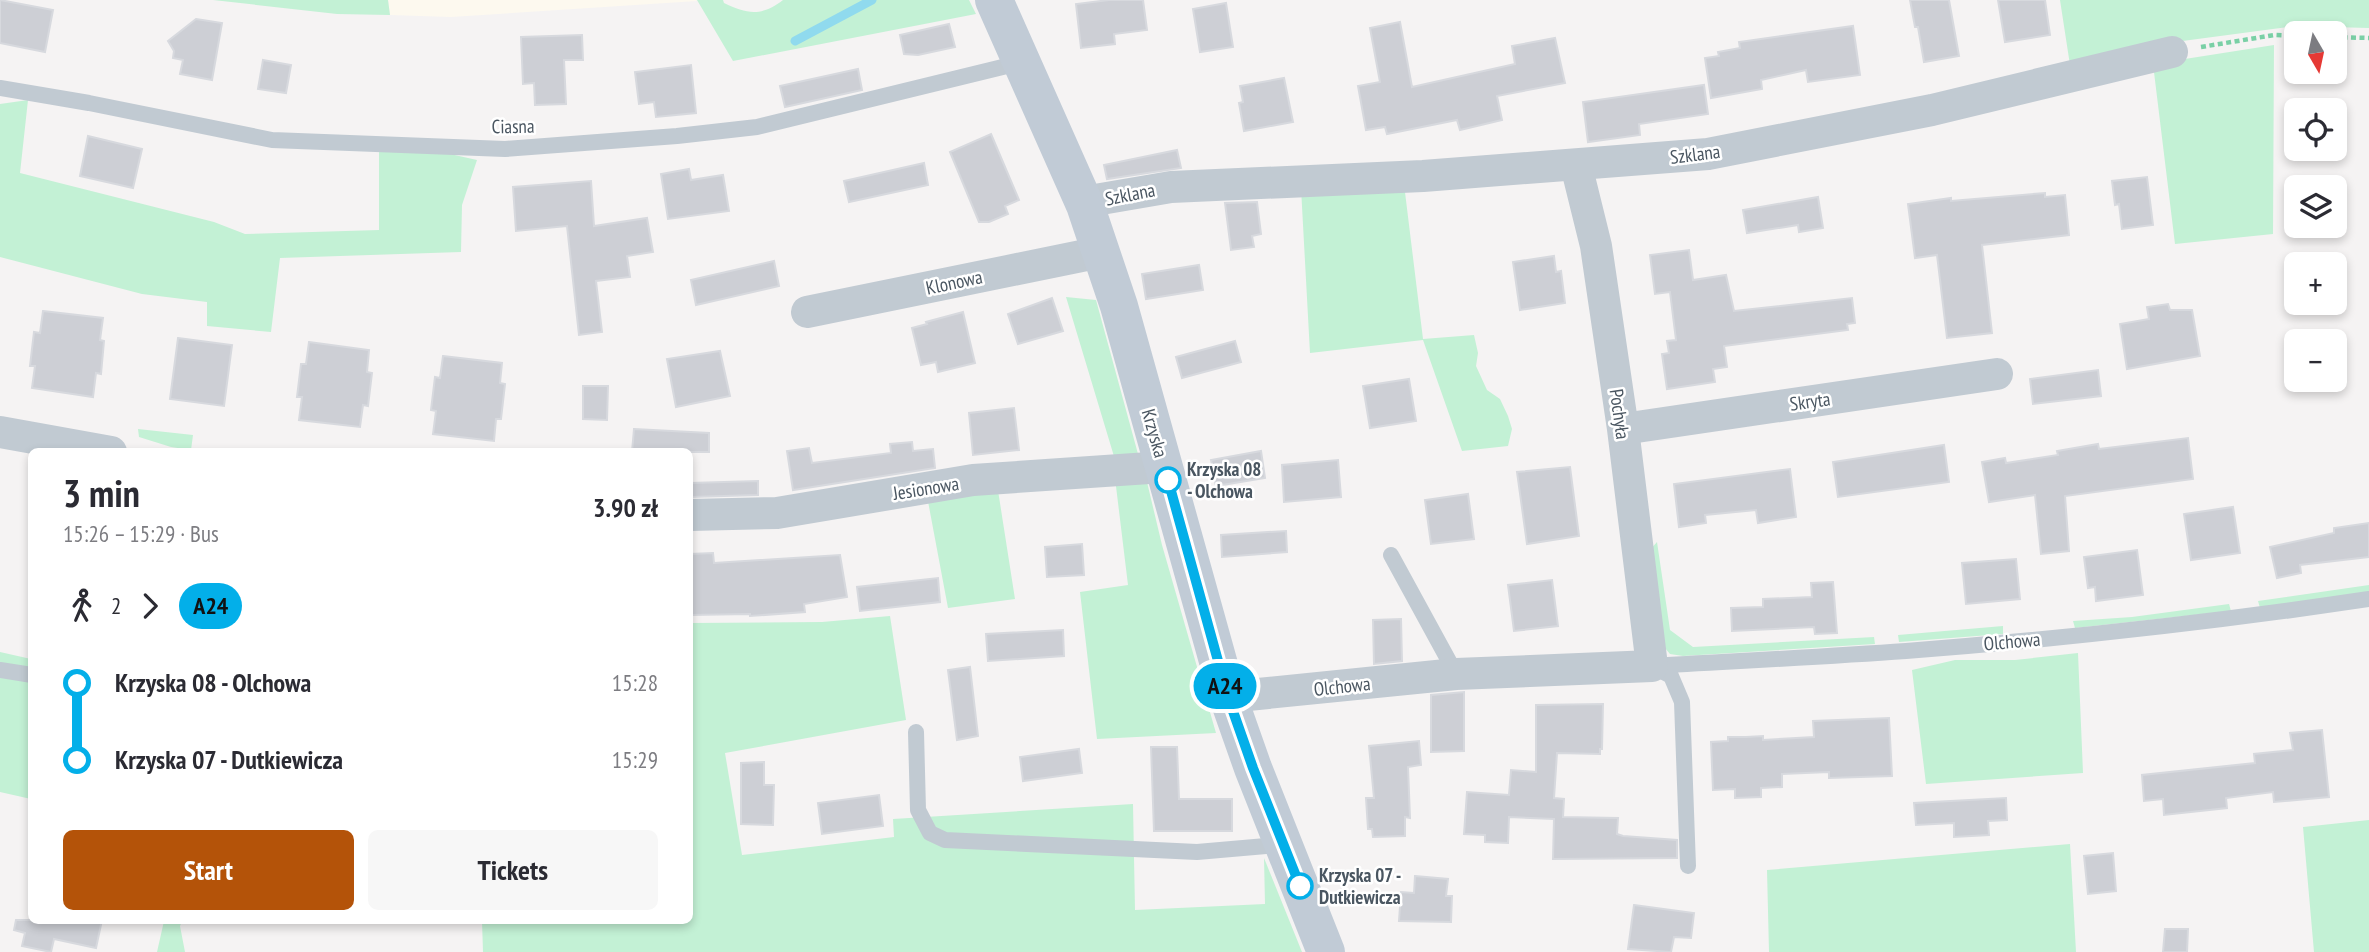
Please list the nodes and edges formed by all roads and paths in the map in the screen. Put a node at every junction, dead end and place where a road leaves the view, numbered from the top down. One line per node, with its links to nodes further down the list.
1 (994, 0): 6 (street, Krzyska)
2 (2284, 35): 5 (path)
3 (2347, 37): 4 (path)
4 (2369, 38)
5 (2172, 52): 8 (street, Szklana)
6 (1023, 62): 7 (lane, Ciasna); 9 (street, Krzyska)
7 (0, 88)
8 (1576, 165): 9 (street, Szklana); 13 (street, Pochyła)
9 (1085, 205): 10 (street, Krzyska)
10 (1101, 252): 11 (street, Klonowa); 16 (street, Krzyska)
11 (807, 312)
12 (1997, 373): 13 (street, Skryta)
13 (1623, 429): 20 (street, Pochyła)
14 (0, 432): 15 (street)
15 (89, 448)
16 (1164, 467): 17 (street, Jesionowa); 24 (street, Krzyska)
17 (693, 515)
18 (1391, 555): 23 (lane)
19 (2369, 599): 20 (lane, Olchowa)
20 (1652, 666): 23 (street, Olchowa); 27 (lane)
21 (0, 670): 22 (lane)
22 (28, 674)
23 (1456, 674): 24 (street, Olchowa)
24 (1228, 697): 26 (street, Krzyska)
25 (916, 732): 26 (lane)
26 (1280, 839): 28 (street, Krzyska)
27 (1688, 866)
28 (1326, 952)

